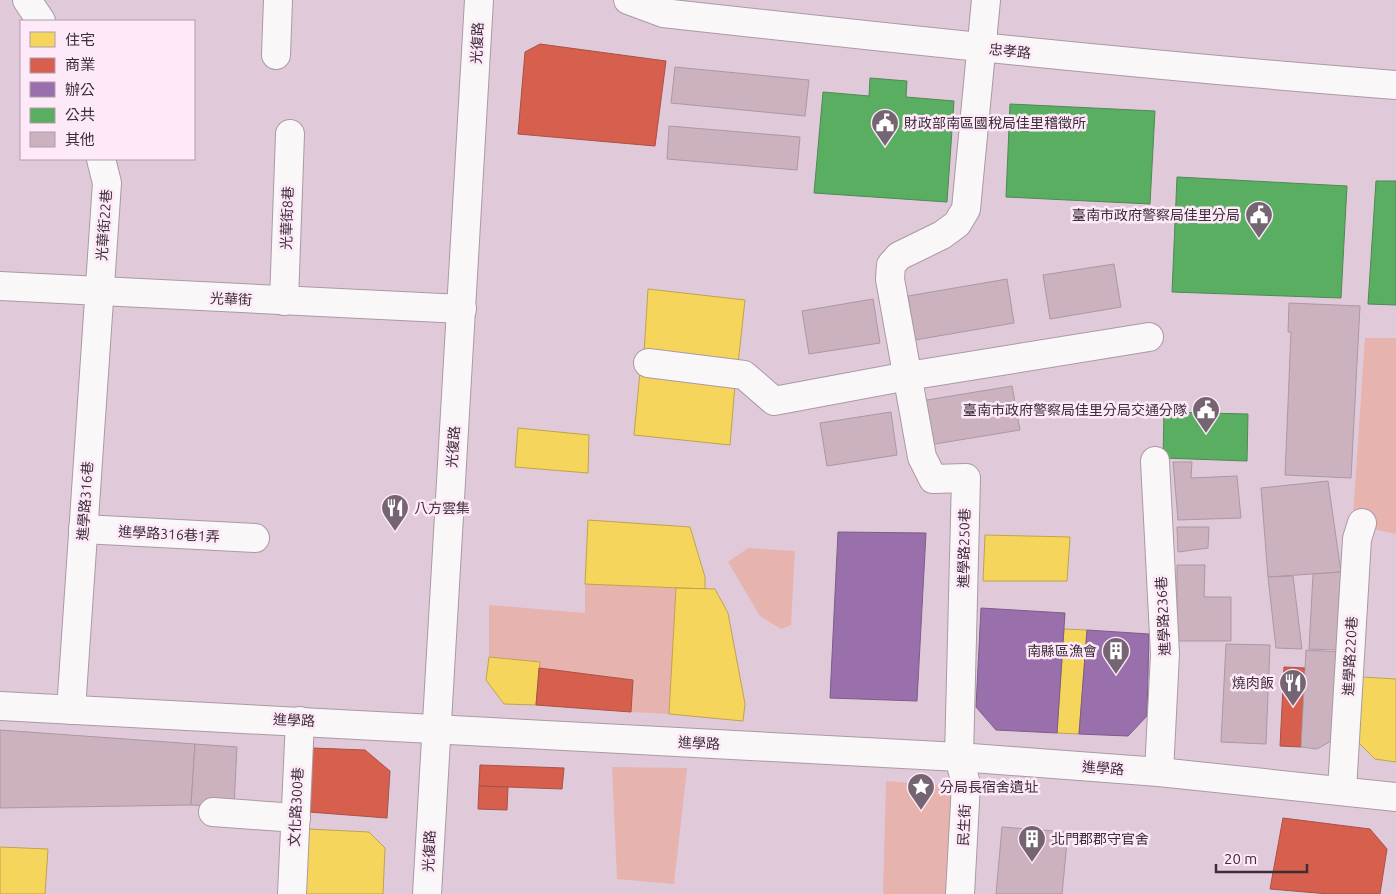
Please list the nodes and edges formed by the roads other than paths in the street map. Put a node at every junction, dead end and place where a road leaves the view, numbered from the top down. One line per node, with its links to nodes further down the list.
1 (27, 0): 6 (street)
2 (278, 0): 8 (street)
3 (479, 0): 15 (street, 光復路)
4 (628, 0): 7 (street, 忠孝路)
5 (986, 0): 7 (street, 進學路250巷)
6 (40, 20)
7 (982, 48): 9 (street, 忠孝路); 18 (street, 進學路250巷)
8 (276, 56)
9 (1396, 85)
10 (290, 134): 14 (street, 光華街8巷)
11 (101, 160): 13 (street, 光華街22巷)
12 (0, 286): 13 (street, 光華街)
13 (100, 292): 14 (street, 光華街); 21 (street, 進學路316巷)
14 (284, 301): 15 (street, 光華街)
15 (462, 309): 26 (street, 光復路)
16 (1149, 337): 18 (street)
17 (648, 363): 18 (street)
18 (908, 376): 27 (street, 進學路250巷)
19 (1155, 461): 28 (street, 進學路236巷)
20 (1362, 523): 29 (street, 進學路220巷)
21 (83, 529): 22 (street, 進學路316巷1弄); 24 (street, 進學路316巷)
22 (255, 538)
23 (0, 706): 24 (street, 進學路)
24 (71, 710): 25 (street, 進學路)
25 (300, 721): 26 (street, 進學路); 32 (street, 文化路300巷)
26 (435, 728): 27 (street, 進學路); 34 (street, 光復路)
27 (959, 757): 28 (street, 進學路); 35 (street, 民生街)
28 (1159, 772): 29 (street, 進學路)
29 (1342, 790): 30 (street, 進學路)
30 (1396, 797)
31 (213, 812): 32 (street)
32 (296, 818): 33 (street, 文化路300巷)
33 (292, 894)
34 (427, 894)
35 (960, 894)

